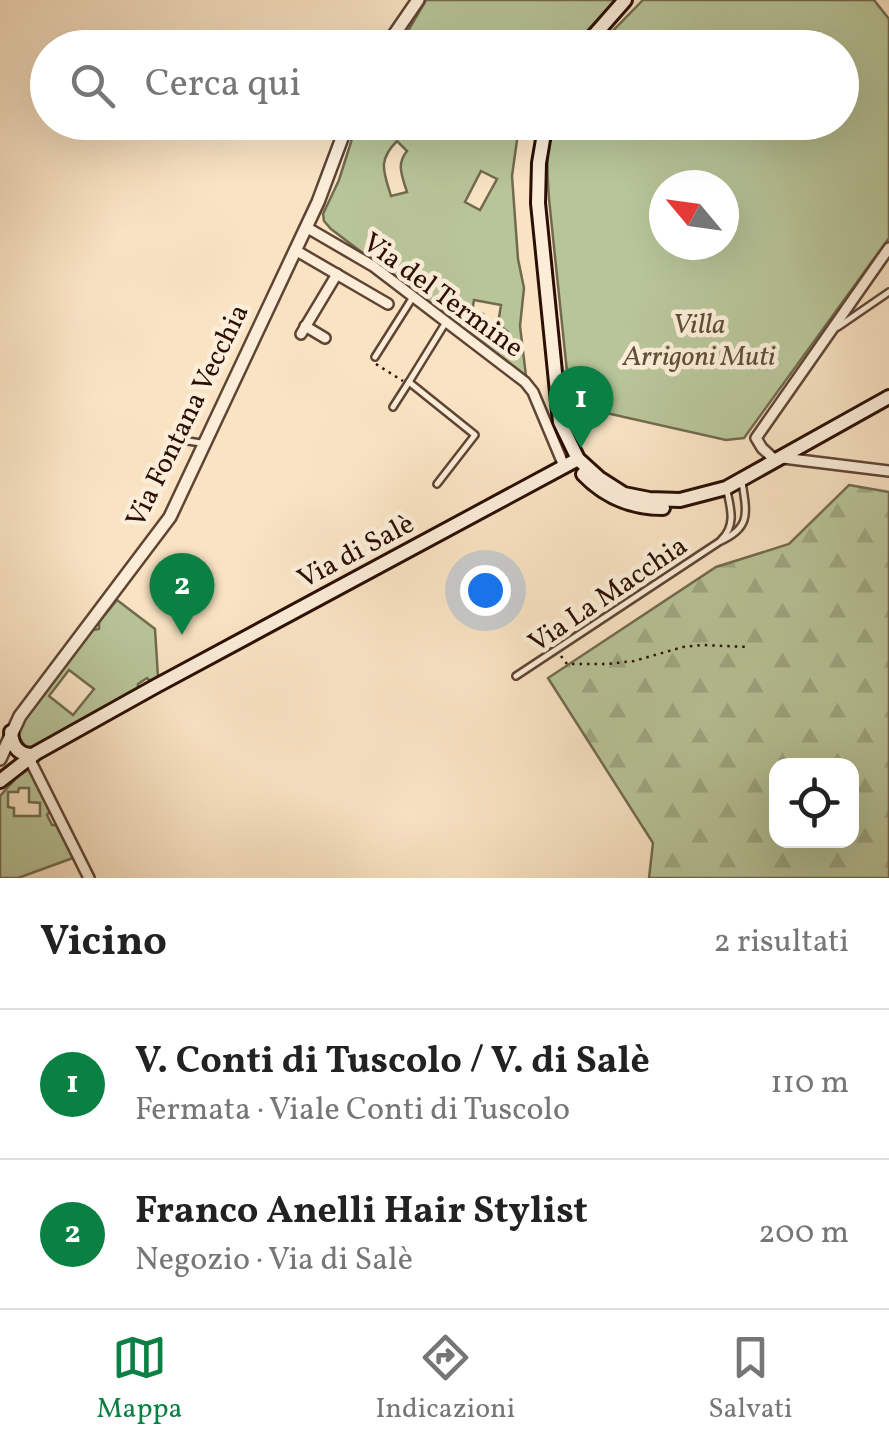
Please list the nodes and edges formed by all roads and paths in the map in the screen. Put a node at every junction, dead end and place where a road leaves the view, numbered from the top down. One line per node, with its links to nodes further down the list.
1 (418, 0): 3 (street)
2 (625, 0): 4 (main road)
3 (397, 30)
4 (598, 30)
5 (341, 140): 7 (street, Via Fontana Vecchia)
6 (543, 140): 28 (main road)
7 (306, 227): 9 (street, Via Fontana Vecchia); 10 (street, Via del Termine)
8 (889, 248): 17 (street)
9 (294, 250): 11 (street); 26 (street, Via Fontana Vecchia)
10 (373, 266): 12 (street); 14 (street, Via del Termine)
11 (337, 274): 12 (street); 18 (street)
12 (360, 288): 15 (street)
13 (889, 292): 17 (lane)
14 (413, 297): 16 (street, Via del Termine); 19 (lane)
15 (388, 304)
16 (446, 322): 22 (lane); 28 (street, Via del Termine)
17 (827, 335): 27 (street)
18 (325, 338)
19 (375, 357)
20 (366, 358): 21 (path)
21 (398, 378)
22 (408, 382): 24 (lane); 31 (lane)
23 (889, 397): 27 (main road)
24 (393, 407)
25 (175, 439): 26 (lane)
26 (204, 444): 37 (street, Via Fontana Vecchia)
27 (775, 459): 29 (street); 30 (main road)
28 (572, 462): 32 (main road); 38 (main road, Via di Salè)
29 (889, 470)
30 (742, 478): 32 (main road); 33 (lane, Via La Macchia)
31 (438, 484)
32 (726, 488): 33 (lane, Via La Macchia)
33 (719, 542): 35 (lane, Via La Macchia)
34 (748, 647): 35 (path)
35 (557, 650): 36 (lane, Via La Macchia)
36 (516, 676)
37 (11, 732): 38 (main road); 39 (street, Via Fontana Vecchia)
38 (31, 756): 40 (main road, Via di Salè); 41 (street)
39 (0, 759)
40 (0, 781)
41 (89, 878)

